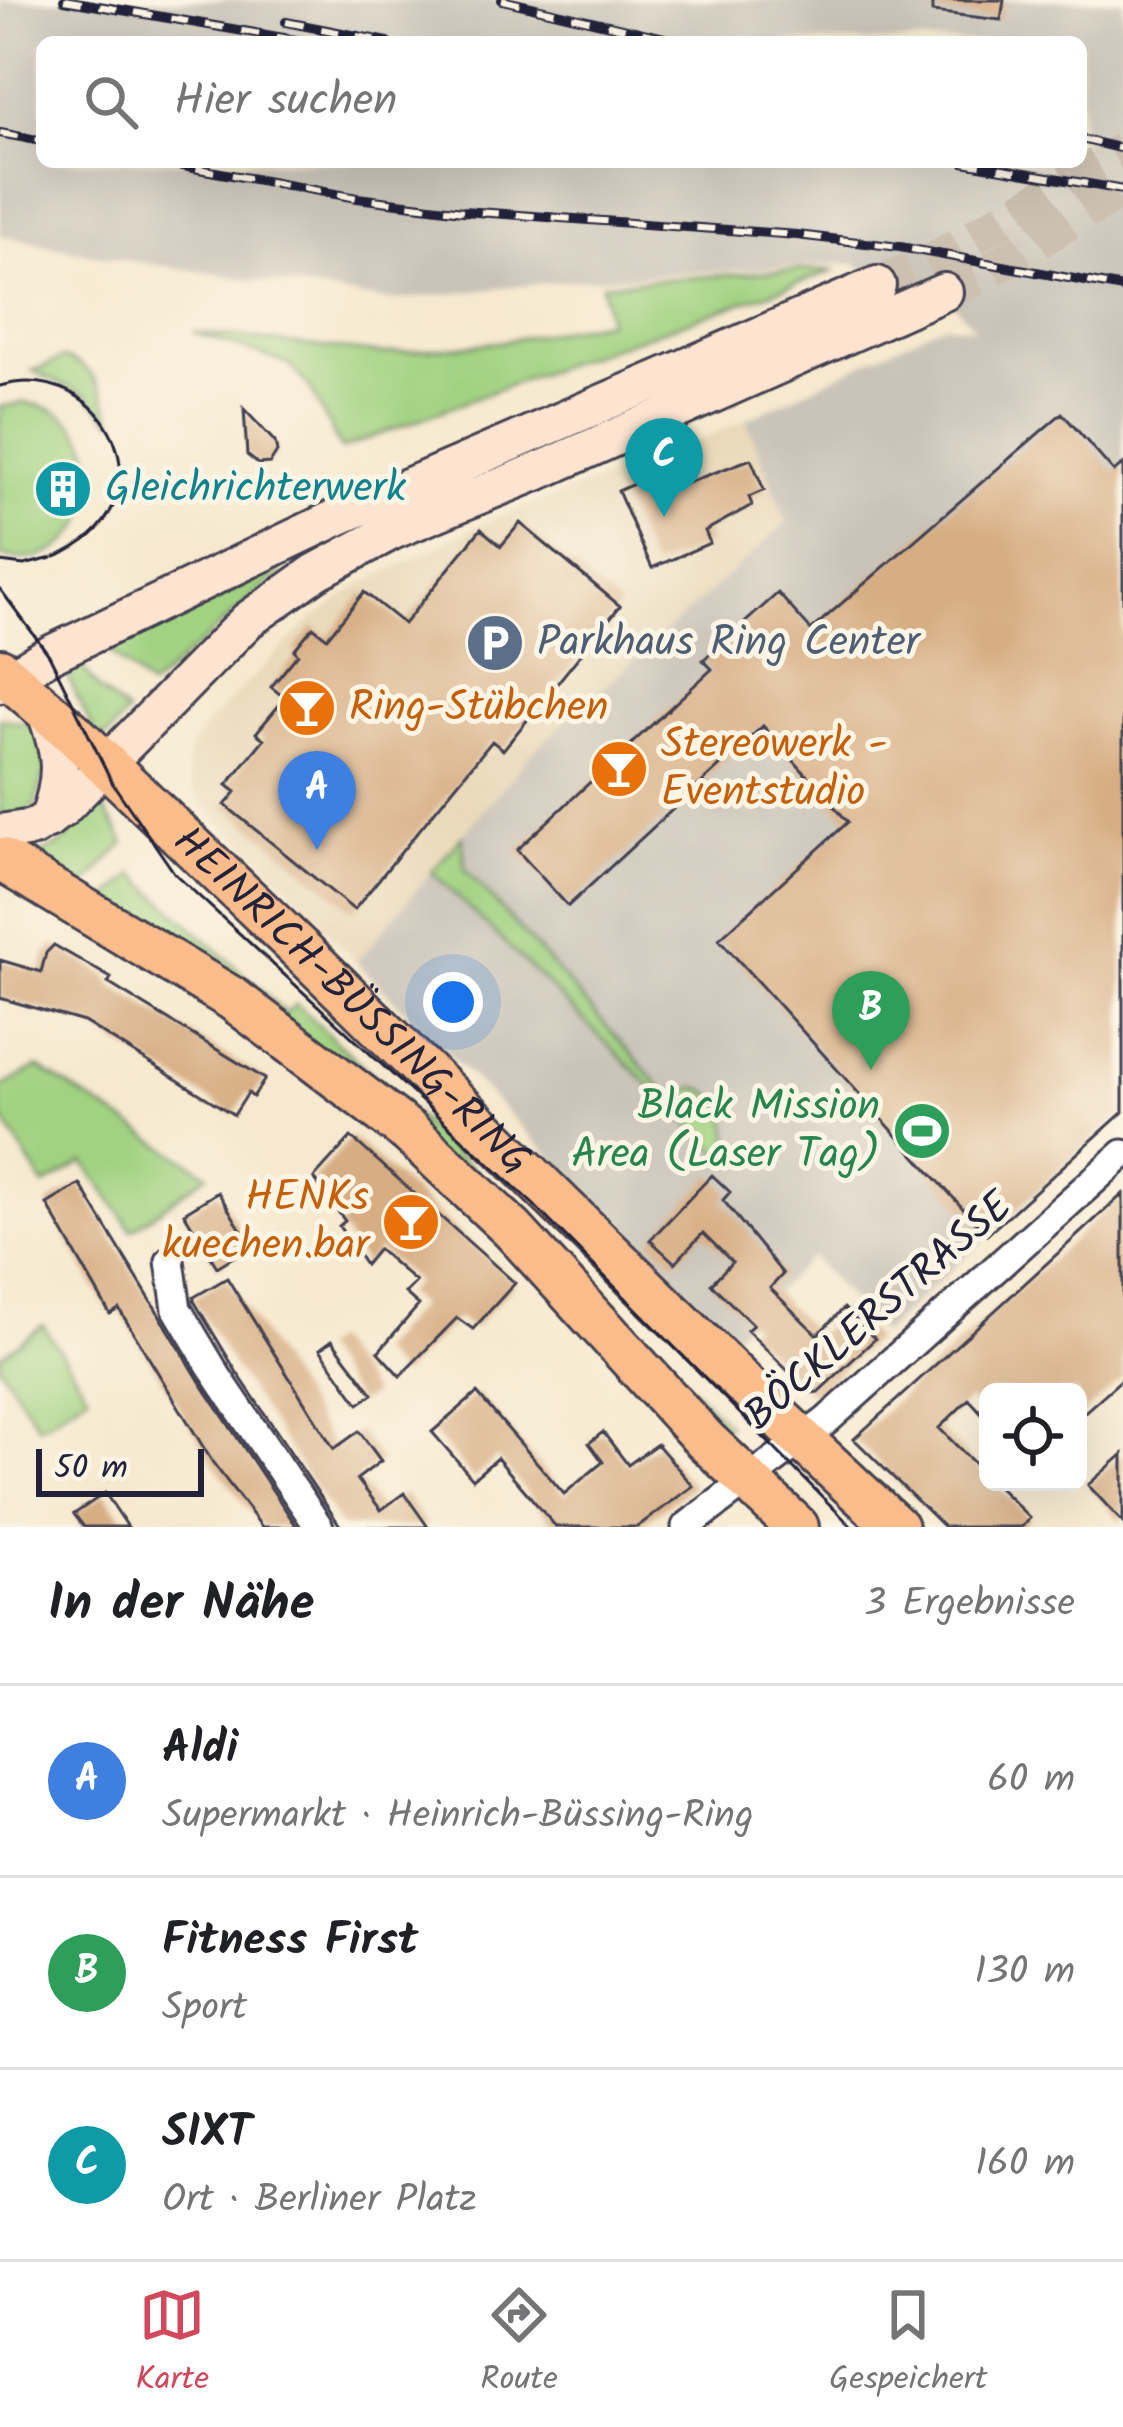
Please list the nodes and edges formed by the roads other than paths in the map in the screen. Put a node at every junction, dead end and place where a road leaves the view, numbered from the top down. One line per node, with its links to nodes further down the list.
1 (877, 285): 3 (main road)
2 (944, 292): 5 (main road)
3 (3, 677): 4 (main road, HEINRICH-BÜSSING-RING)
4 (44, 706): 5 (main road, HEINRICH-BÜSSING-RING); 6 (main road)
5 (106, 765): 6 (main road); 11 (main road, HEINRICH-BÜSSING-RING)
6 (48, 820): 7 (main road)
7 (0, 833)
8 (0, 859): 12 (main road, HEINRICH-BÜSSING-RING)
9 (1123, 1154): 11 (street, BÖCKLERSTRASSE)
10 (170, 1261): 13 (street)
11 (802, 1439): 12 (street, BÖCKLERSTRASSE); 16 (main road, HEINRICH-BÜSSING-RING)
12 (746, 1481): 14 (street, BÖCKLERSTRASSE); 15 (main road, HEINRICH-BÜSSING-RING)
13 (319, 1527)
14 (686, 1527)
15 (797, 1527)
16 (896, 1527)

